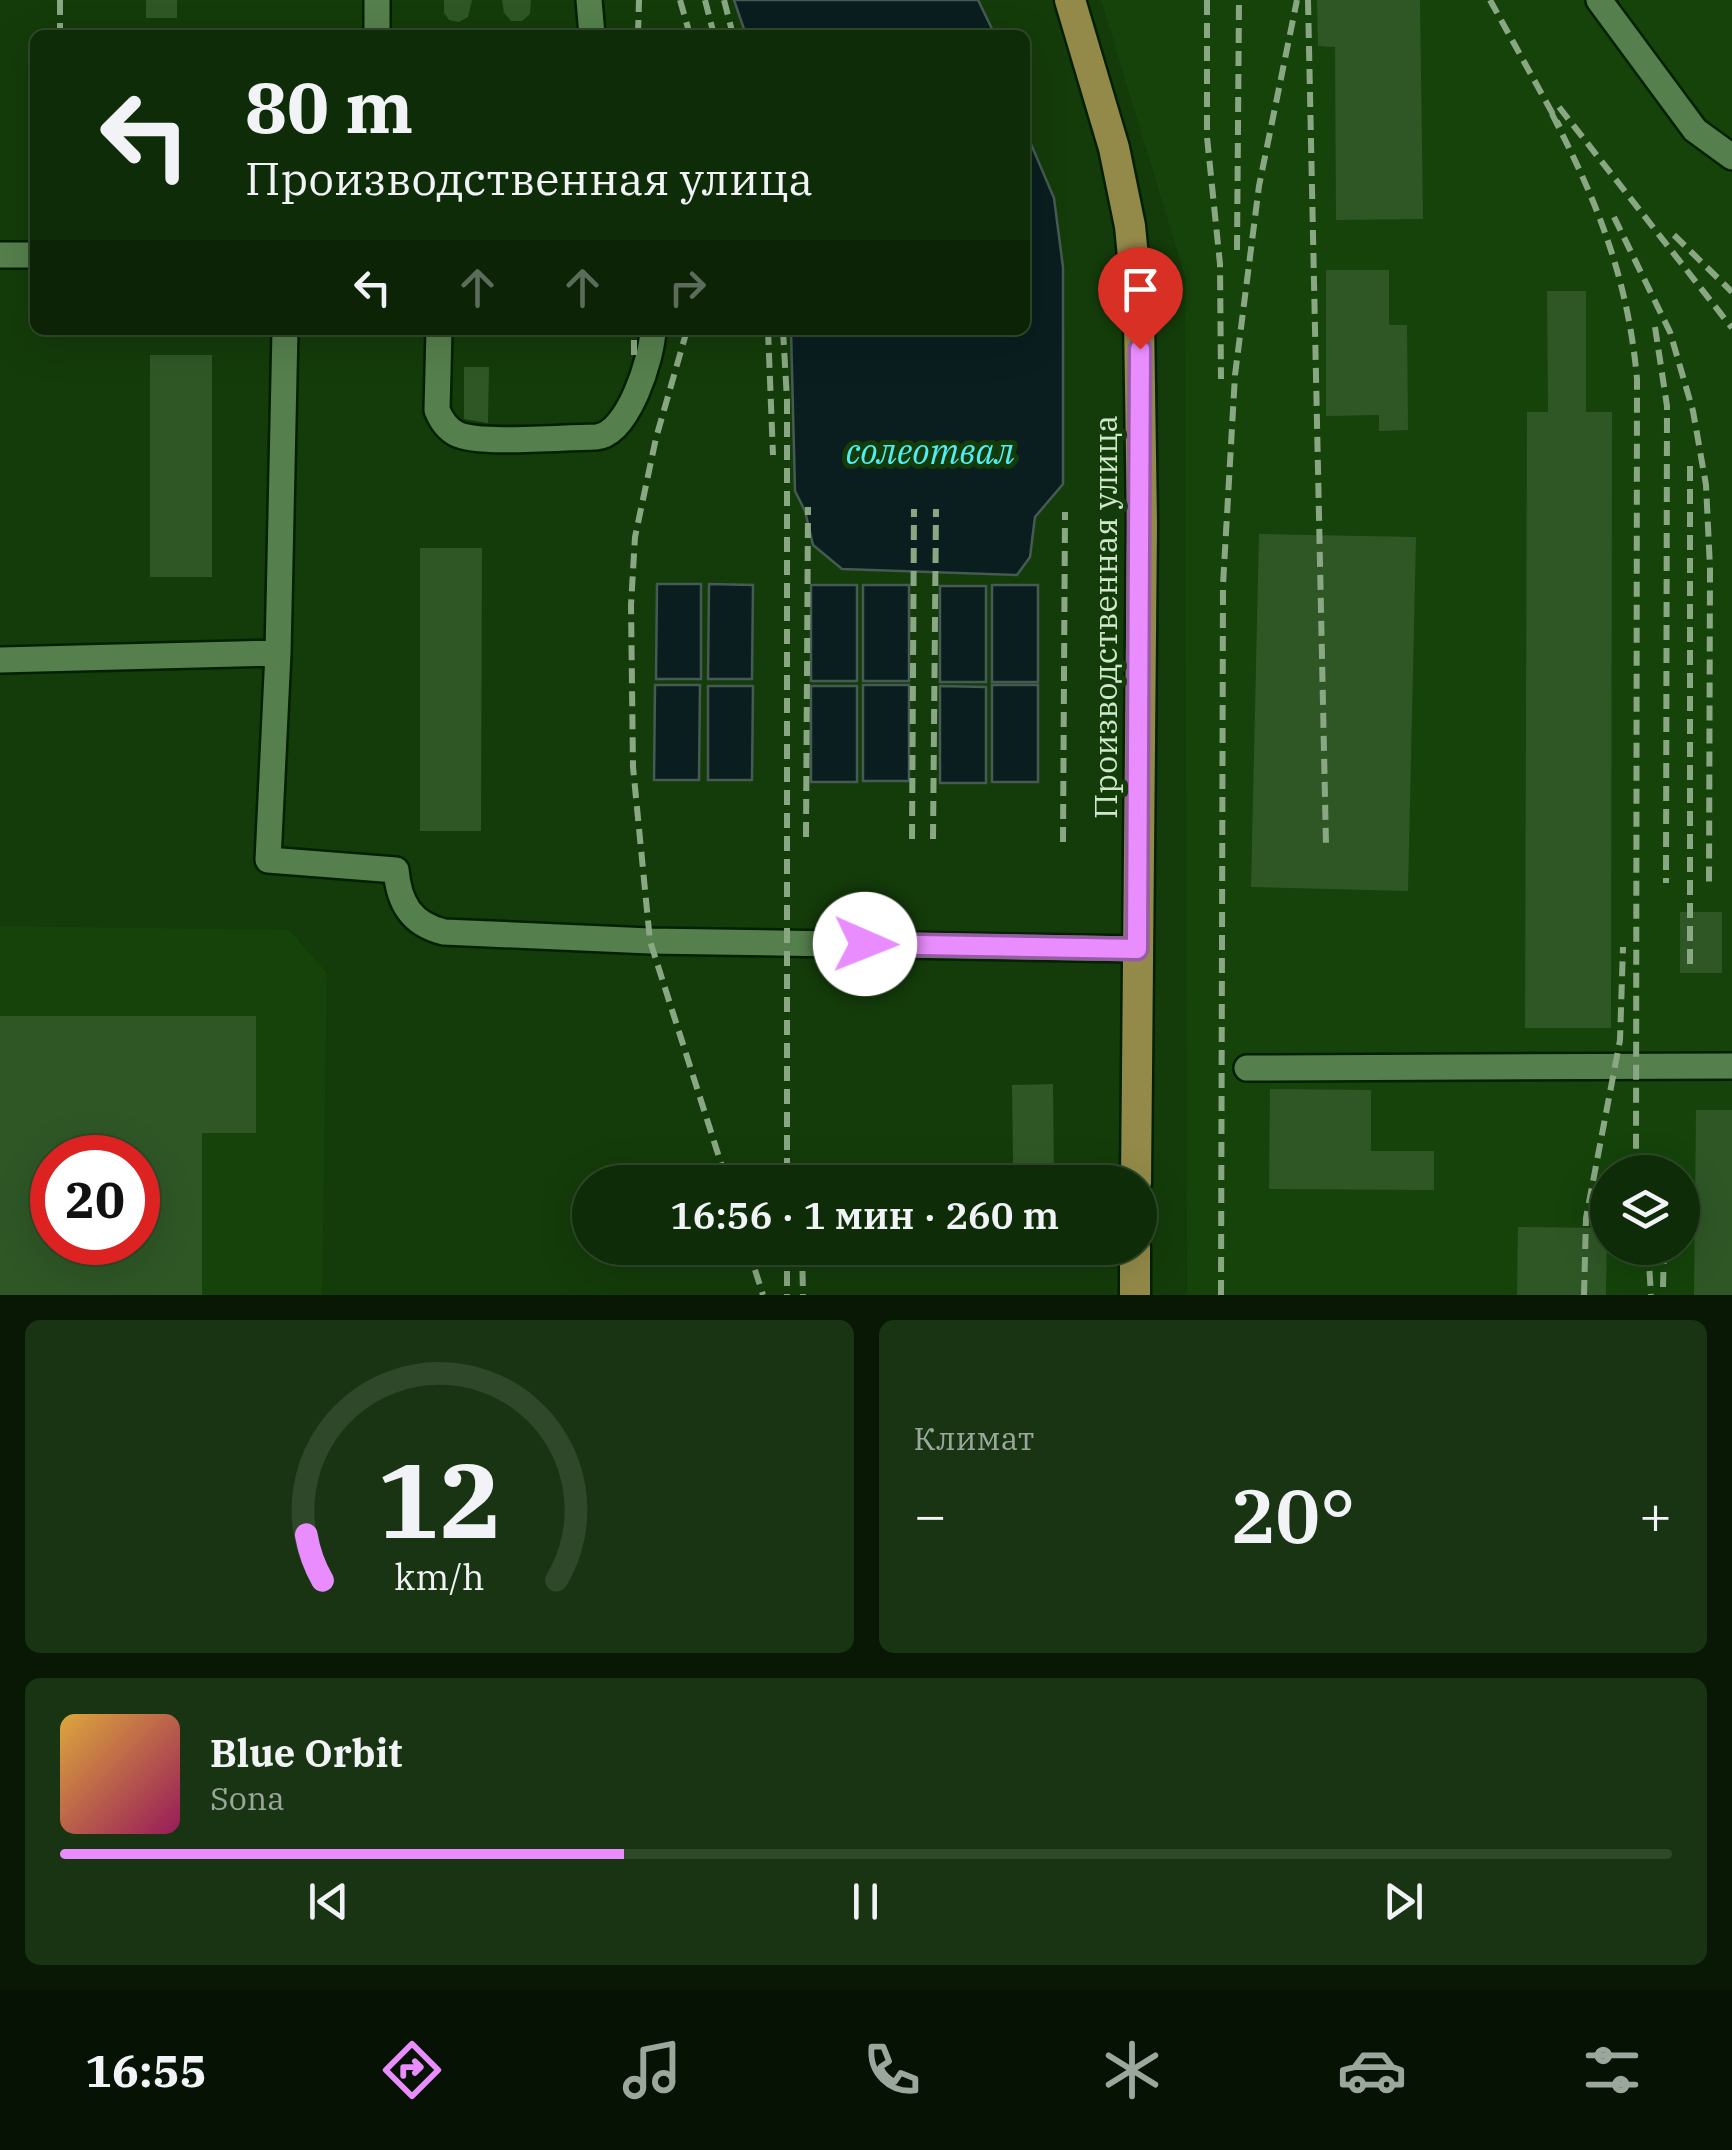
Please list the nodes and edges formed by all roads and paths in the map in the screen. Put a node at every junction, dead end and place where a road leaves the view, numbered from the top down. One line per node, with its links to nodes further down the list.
1 (377, 0): 5 (lane)
2 (589, 0): 6 (lane)
3 (1070, 0): 15 (main road, Производственная улица)
4 (1599, 0): 7 (lane)
5 (378, 30)
6 (592, 30)
7 (1732, 157)
8 (0, 255): 9 (lane)
9 (30, 255)
10 (285, 335): 13 (lane)
11 (439, 335): 12 (lane)
12 (652, 335)
13 (278, 653): 14 (lane); 15 (lane)
14 (0, 660)
15 (1137, 949): 18 (main road, Производственная улица)
16 (1732, 1066): 17 (lane)
17 (1247, 1068)
18 (1136, 1165)
19 (1135, 1265): 20 (main road)
20 (1135, 1295)

